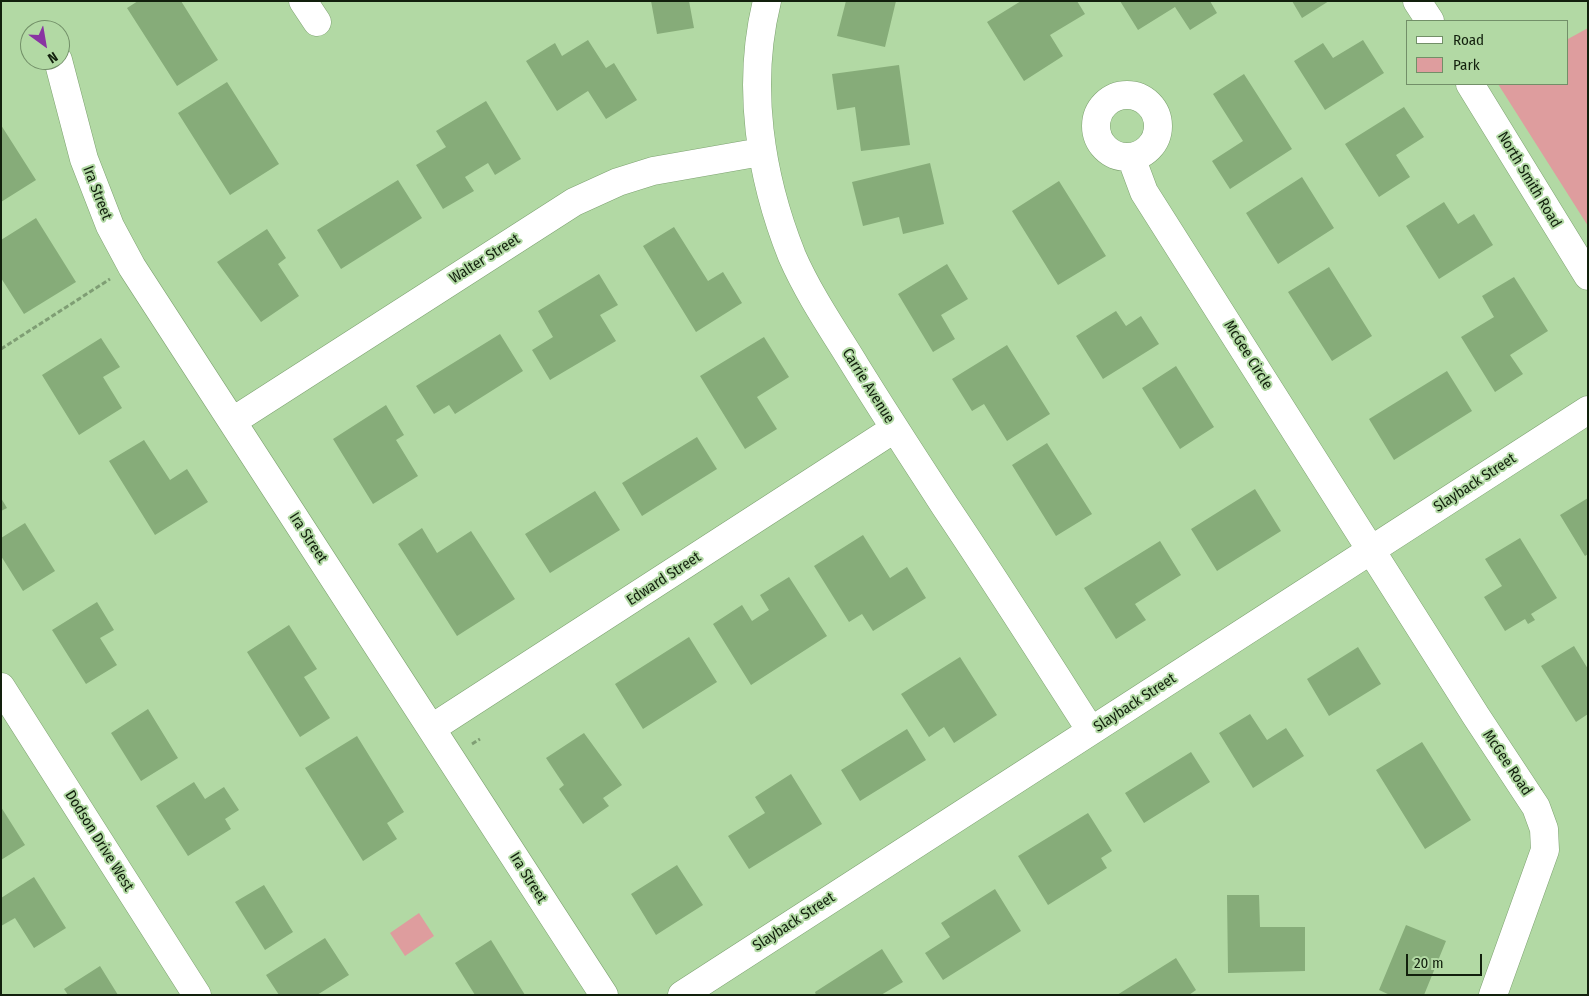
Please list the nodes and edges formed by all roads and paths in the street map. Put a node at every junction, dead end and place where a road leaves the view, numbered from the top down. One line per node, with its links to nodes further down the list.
1 (767, 1): 6 (street, Carrie Avenue)
2 (1418, 1): 3 (street)
3 (1429, 20)
4 (61, 70): 12 (street, Ira Street)
5 (1471, 85): 8 (street, North Smith Road)
6 (762, 152): 12 (street, Walter Street); 13 (street, Carrie Avenue)
7 (1131, 157): 14 (street, McGee Circle)
8 (1588, 276)
9 (110, 279): 10 (path)
10 (1, 348)
11 (1588, 410): 14 (street, Slayback Street)
12 (233, 421): 16 (street, Ira Street)
13 (894, 429): 16 (street, Edward Street); 17 (street, Carrie Avenue)
14 (1372, 550): 17 (street, Slayback Street); 21 (street, McGee Road)
15 (1, 687): 18 (street, Dodson Drive West)
16 (432, 728): 19 (street, Ira Street)
17 (1091, 731): 20 (street, Slayback Street)
18 (197, 995)
19 (604, 995)
20 (682, 995)
21 (1493, 995)

